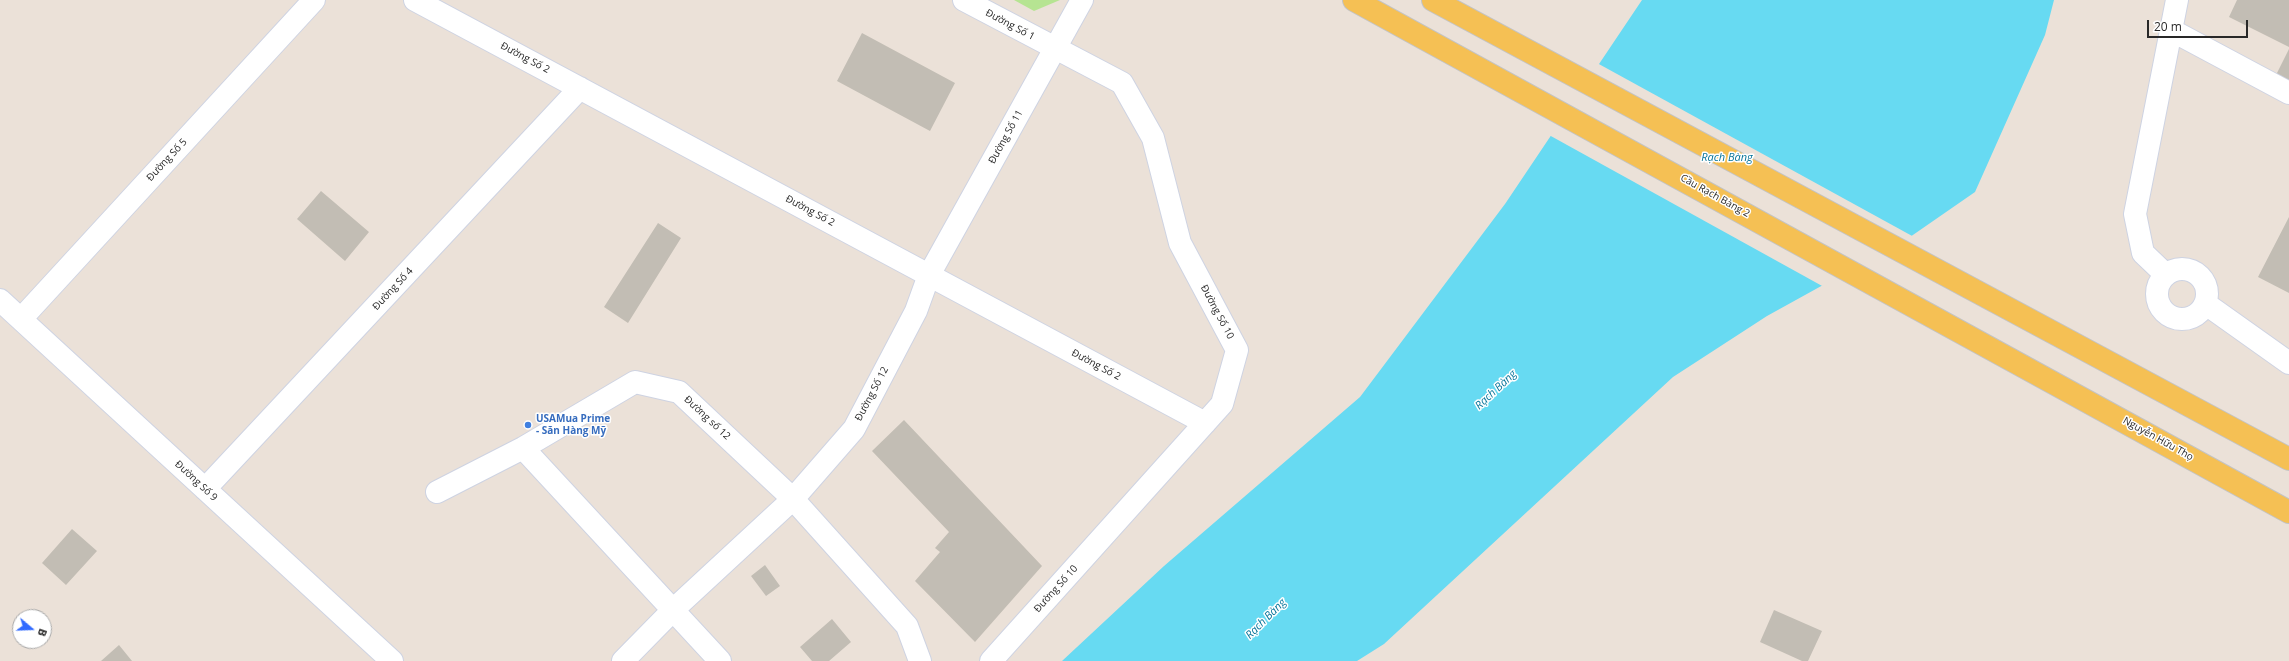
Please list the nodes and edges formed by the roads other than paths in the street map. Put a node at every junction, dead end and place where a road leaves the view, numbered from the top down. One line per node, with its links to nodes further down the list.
1 (314, 0): 16 (street, Đường Số 5)
2 (416, 0): 10 (street, Đường Số 2)
3 (964, 0): 9 (street, Đường Số 1)
4 (1082, 0): 9 (street, Đường Số 11)
5 (1354, 0): 18 (main road, Cầu Rạch Bàng 2)
6 (1433, 0): 21 (main road)
7 (2177, 0): 8 (street)
8 (2171, 30): 11 (street); 13 (street)
9 (1055, 49): 12 (street, Đường Số 11); 19 (street, Đường Số 10)
10 (580, 88): 12 (street, Đường Số 2); 22 (street, Đường Số 4)
11 (2289, 93)
12 (929, 275): 19 (street, Đường Số 2); 24 (street, Đường Số 12)
13 (2166, 275): 15 (street); 15 (street)
14 (0, 300): 16 (street, Đường Số 9)
15 (2206, 304): 17 (street)
16 (21, 319): 22 (street, Đường Số 9)
17 (2289, 363)
18 (2028, 367): 25 (main road, Nguyễn Hữu Thọ)
19 (1205, 423): 31 (street, Đường Số 10)
20 (523, 448): 23 (street, Đường số 12); 24 (street, Đường số 12); 26 (street)
21 (2289, 459)
22 (205, 490): 27 (street, Đường Số 9)
23 (437, 492)
24 (793, 499): 26 (street); 30 (street, Đường số 12)
25 (2289, 512)
26 (674, 609): 28 (street); 29 (street)
27 (392, 661)
28 (623, 661)
29 (720, 661)
30 (920, 661)
31 (991, 661)

